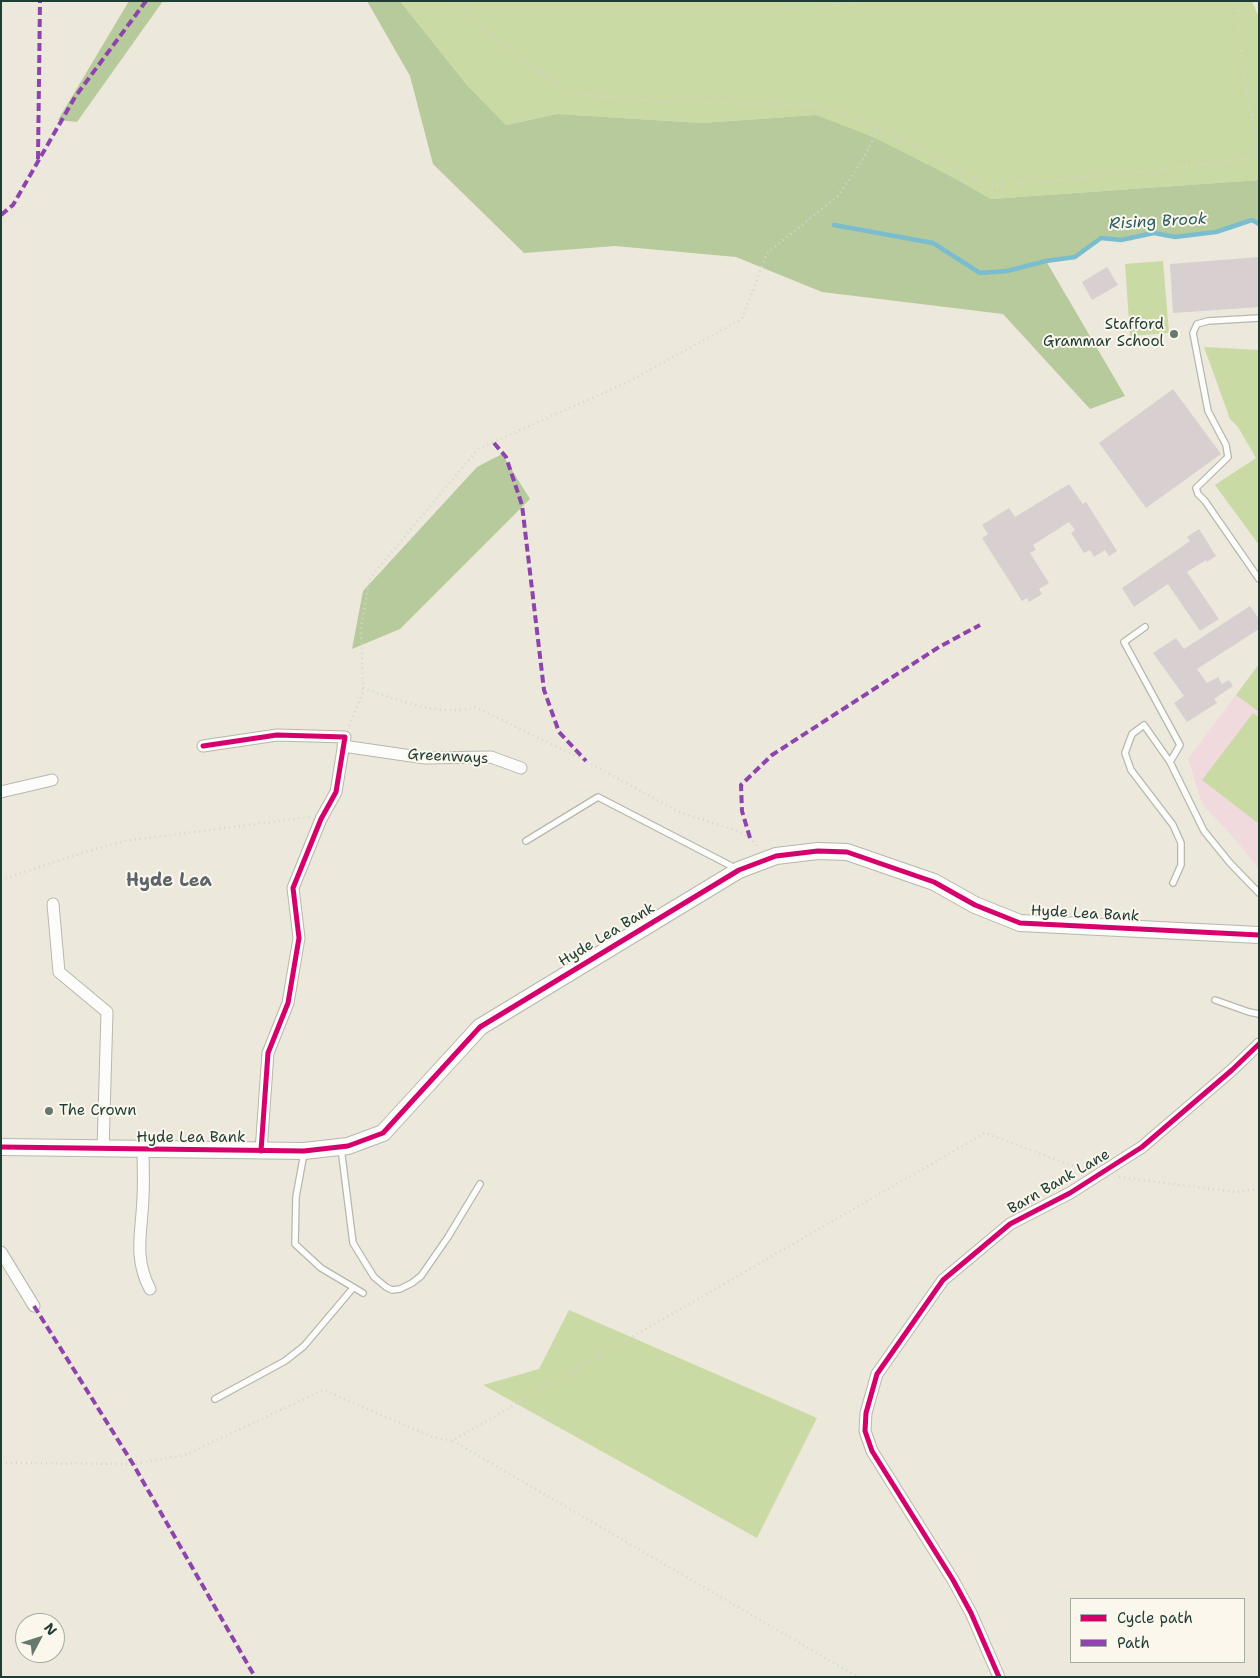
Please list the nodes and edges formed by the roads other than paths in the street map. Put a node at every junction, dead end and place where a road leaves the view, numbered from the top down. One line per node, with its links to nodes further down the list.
1 (1259, 318): 2 (lane)
2 (1259, 579)
3 (1145, 627): 6 (lane)
4 (344, 742): 5 (street, Greenways); 7 (street, Greenways); 23 (street)
5 (204, 746)
6 (1170, 762): 12 (lane); 13 (lane)
7 (521, 768)
8 (52, 780): 9 (street)
9 (1, 792)
10 (526, 841): 11 (lane)
11 (739, 870): 15 (street, Hyde Lea Bank); 20 (street, Hyde Lea Bank)
12 (1173, 883)
13 (1259, 892)
14 (53, 904): 21 (street)
15 (1259, 935)
16 (1215, 1000): 17 (lane)
17 (1259, 1014)
18 (1259, 1044): 32 (street, Barn Bank Lane)
19 (1, 1147): 21 (street, Hyde Lea Bank)
20 (341, 1147): 24 (street, Hyde Lea Bank); 25 (lane)
21 (103, 1150): 22 (street, Hyde Lea Bank)
22 (143, 1150): 23 (street, Hyde Lea Bank); 28 (street)
23 (261, 1150): 24 (street, Hyde Lea Bank)
24 (304, 1151): 27 (lane)
25 (480, 1184)
26 (1, 1252): 30 (street)
27 (353, 1288): 29 (lane); 31 (lane)
28 (150, 1289)
29 (363, 1293)
30 (34, 1306)
31 (214, 1399)
32 (999, 1677)

